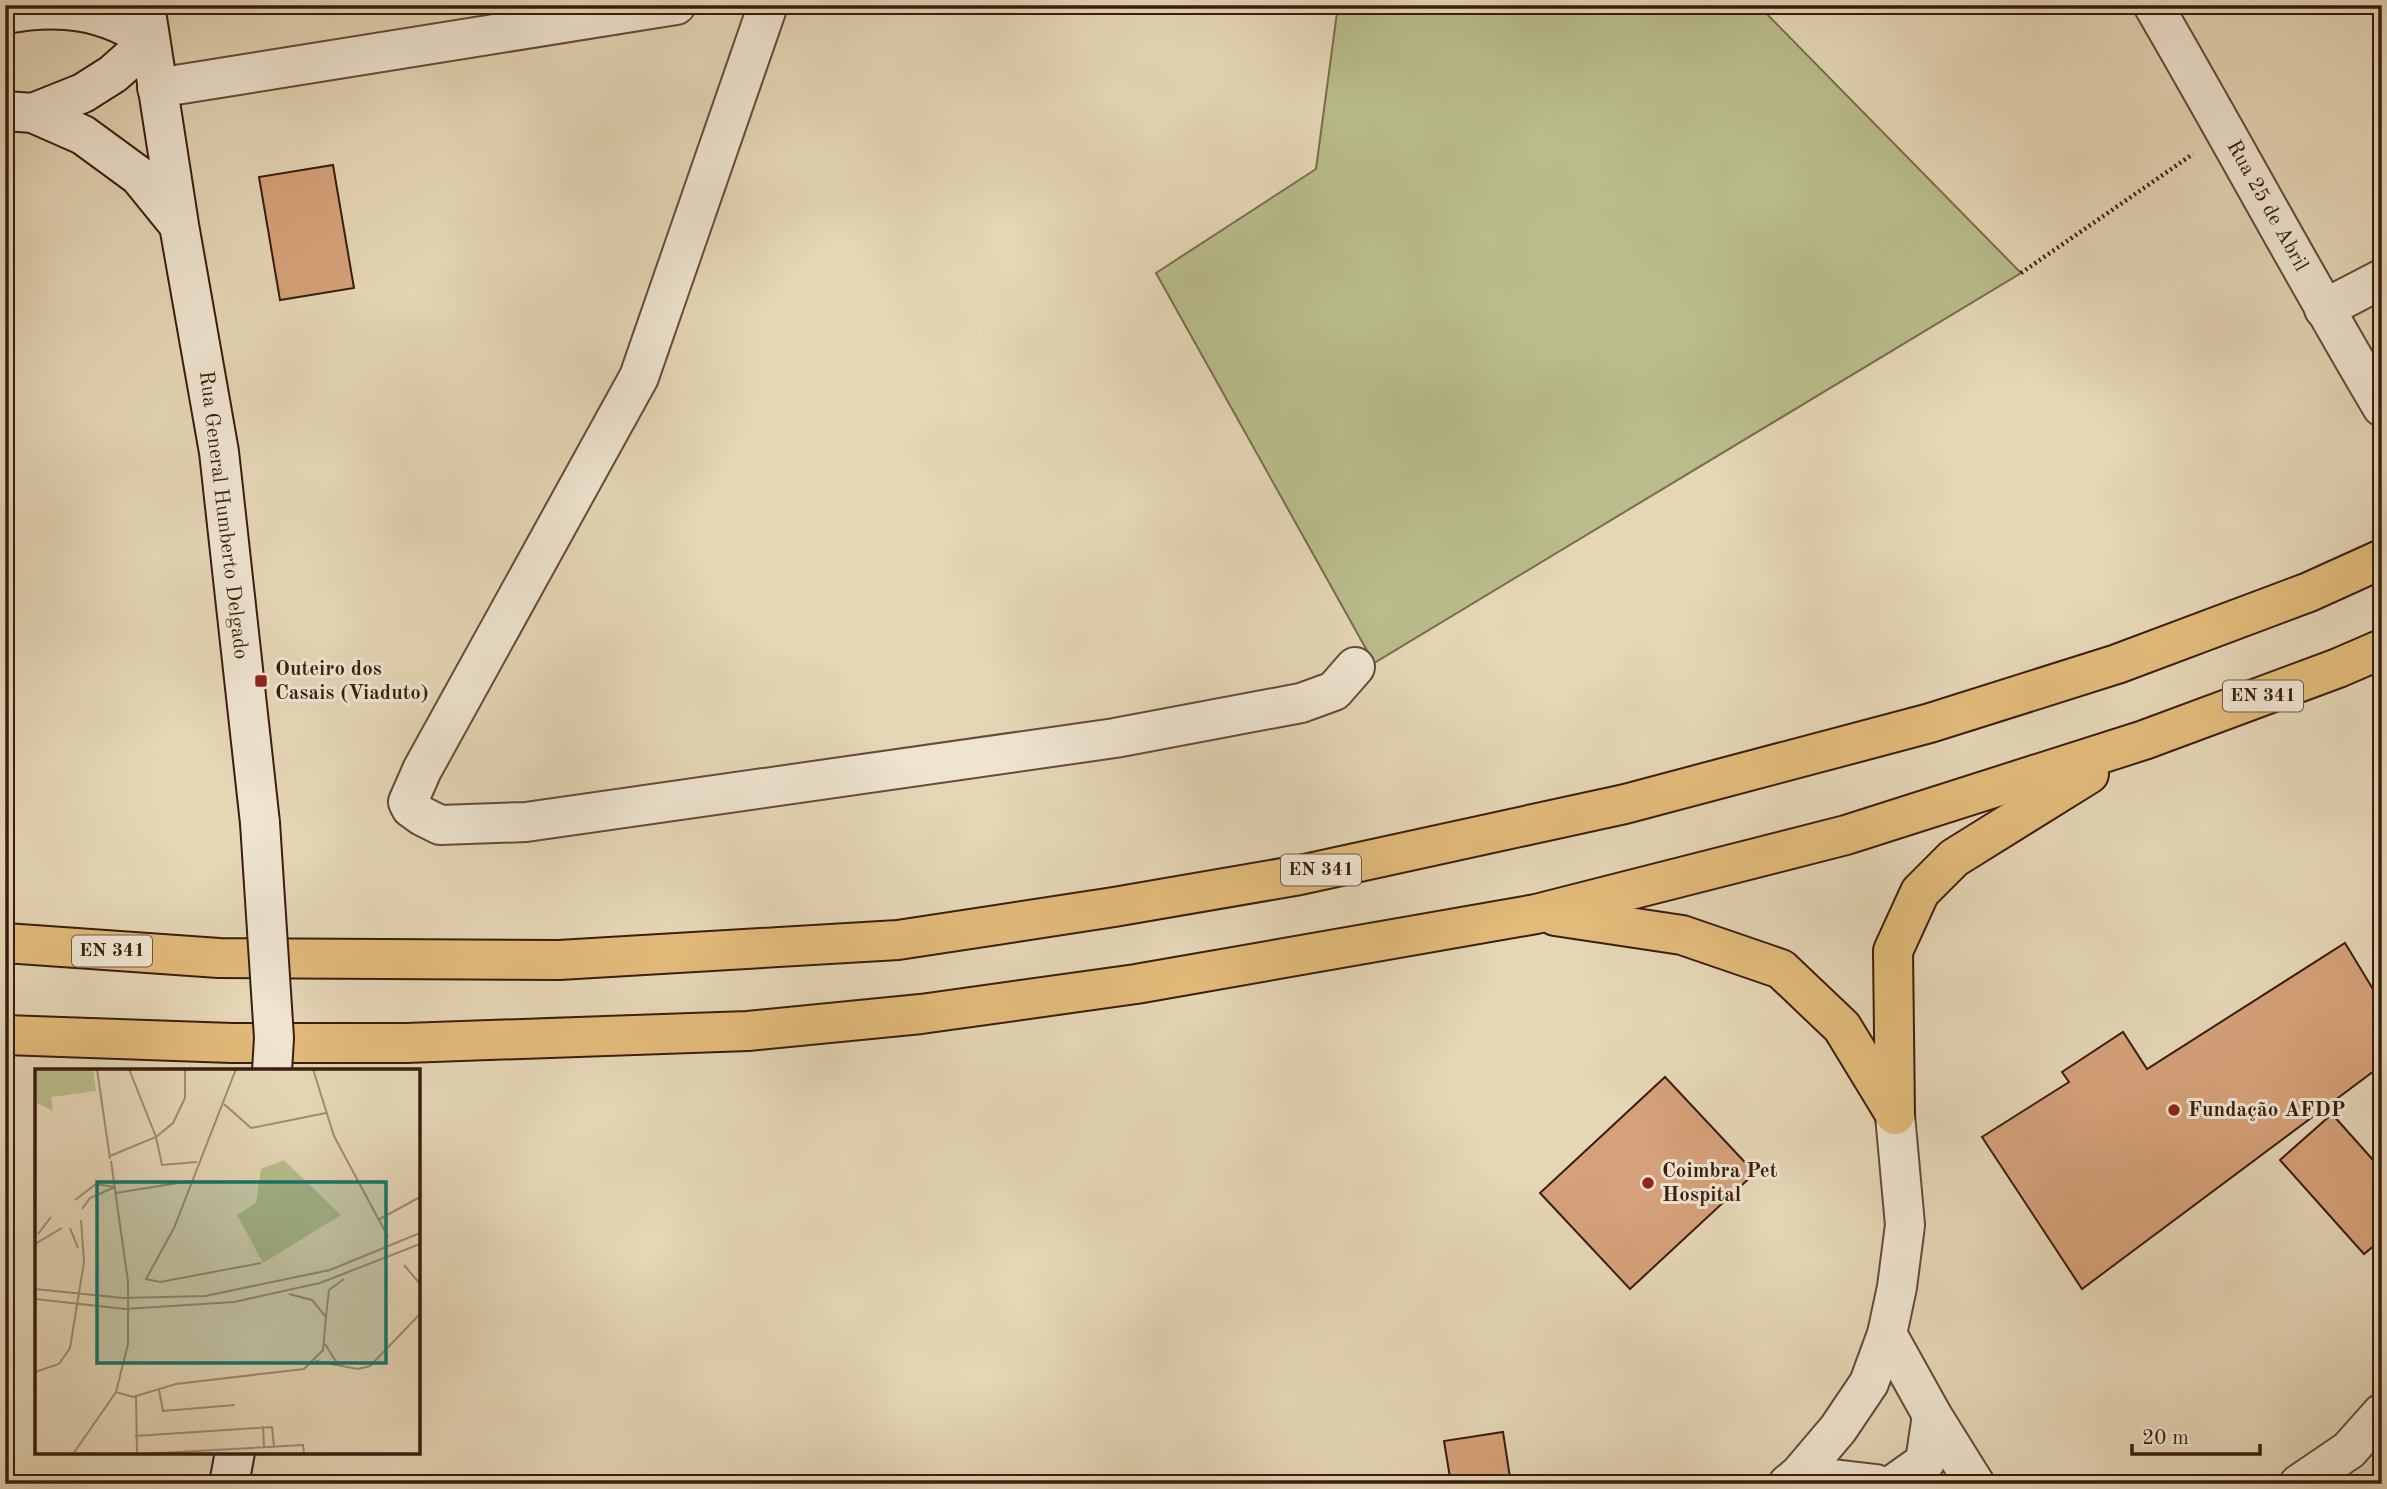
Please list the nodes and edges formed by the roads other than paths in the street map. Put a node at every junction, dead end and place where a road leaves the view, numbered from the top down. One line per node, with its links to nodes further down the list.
1 (676, 5): 6 (street)
2 (768, 5): 14 (street)
3 (2153, 5): 10 (street, Rua 25 de Abril)
4 (5, 14): 5 (street)
5 (147, 23): 6 (street, Rua General Humberto Delgado); 7 (street)
6 (157, 88): 8 (street, Rua General Humberto Delgado)
7 (19, 112): 8 (street)
8 (179, 225): 19 (street, Rua General Humberto Delgado, bridge)
9 (2382, 279): 10 (street)
10 (2324, 309): 11 (street, Rua 25 de Abril)
11 (2382, 407)
12 (2382, 559): 17 (highway, EN 341)
13 (2382, 649): 15 (highway, EN 341)
14 (1355, 667)
15 (2144, 740): 16 (highway, EN 341); 20 (highway)
16 (1536, 914): 18 (highway, EN 341); 20 (highway)
17 (5, 943)
18 (5, 1035)
19 (272, 1069)
20 (1895, 1115): 21 (street)
21 (1887, 1334): 23 (street); 25 (street)
22 (2382, 1413): 30 (street)
23 (1932, 1415): 28 (street); 29 (street)
24 (235, 1454): 26 (street)
25 (1793, 1480): 27 (street)
26 (229, 1484)
27 (1876, 1484)
28 (1894, 1484)
29 (1975, 1484)
30 (2300, 1484)

